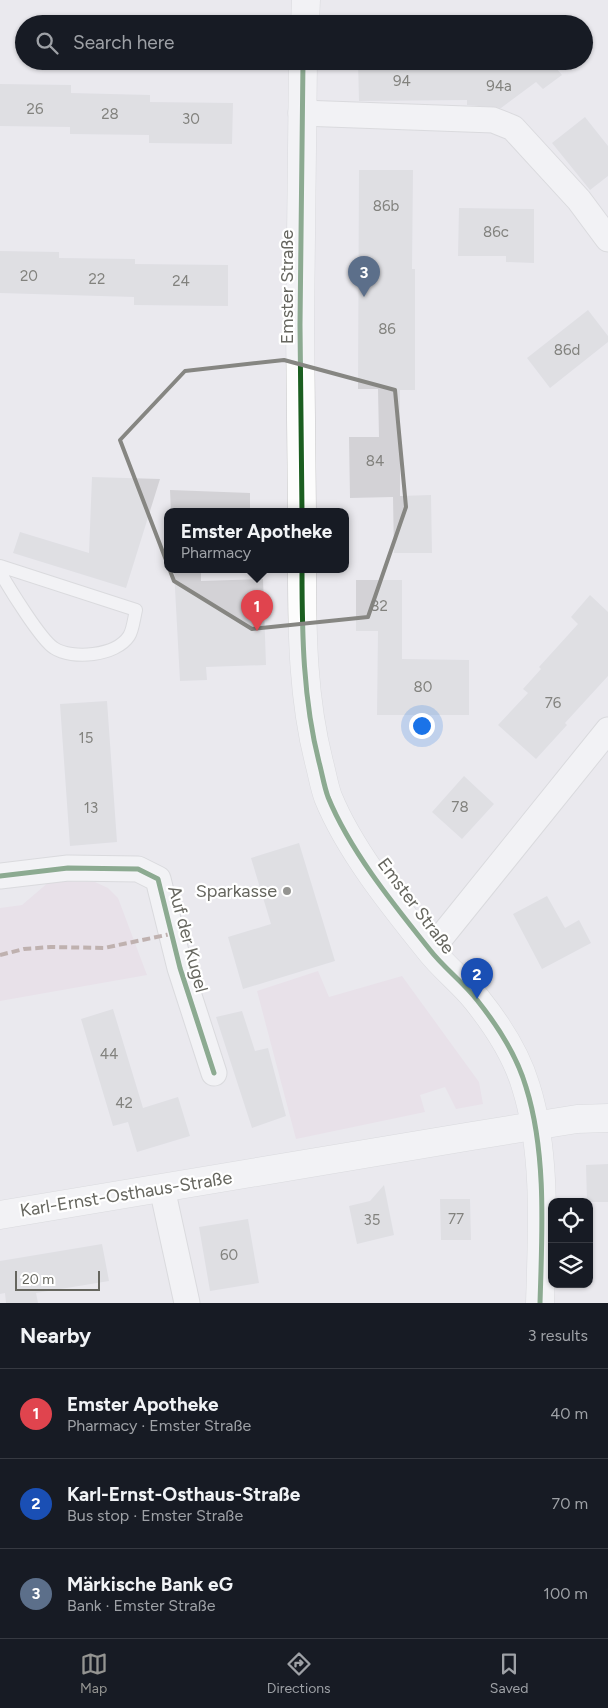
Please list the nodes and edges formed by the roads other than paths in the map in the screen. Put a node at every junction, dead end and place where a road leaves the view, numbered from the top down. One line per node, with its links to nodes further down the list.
1 (306, 0): 2 (street)
2 (305, 15)
3 (303, 70): 4 (street, Emster Straße)
4 (301, 113): 5 (street); 6 (street, Emster Straße)
5 (608, 239)
6 (302, 508)
7 (0, 566): 8 (lane)
8 (0, 572)
9 (302, 573): 12 (street, Emster Straße)
10 (608, 730): 12 (street, Emster Straße)
11 (0, 876): 13 (street, Auf der Kugel)
12 (430, 951): 15 (street, Emster Straße)
13 (214, 1073)
14 (608, 1118): 15 (street, Karl-Ernst-Osthaus-Straße)
15 (535, 1126): 16 (street, Karl-Ernst-Osthaus-Straße); 19 (street, Emster Straße)
16 (162, 1188): 17 (street, Karl-Ernst-Osthaus-Straße); 18 (street)
17 (0, 1215)
18 (187, 1303)
19 (540, 1303)

